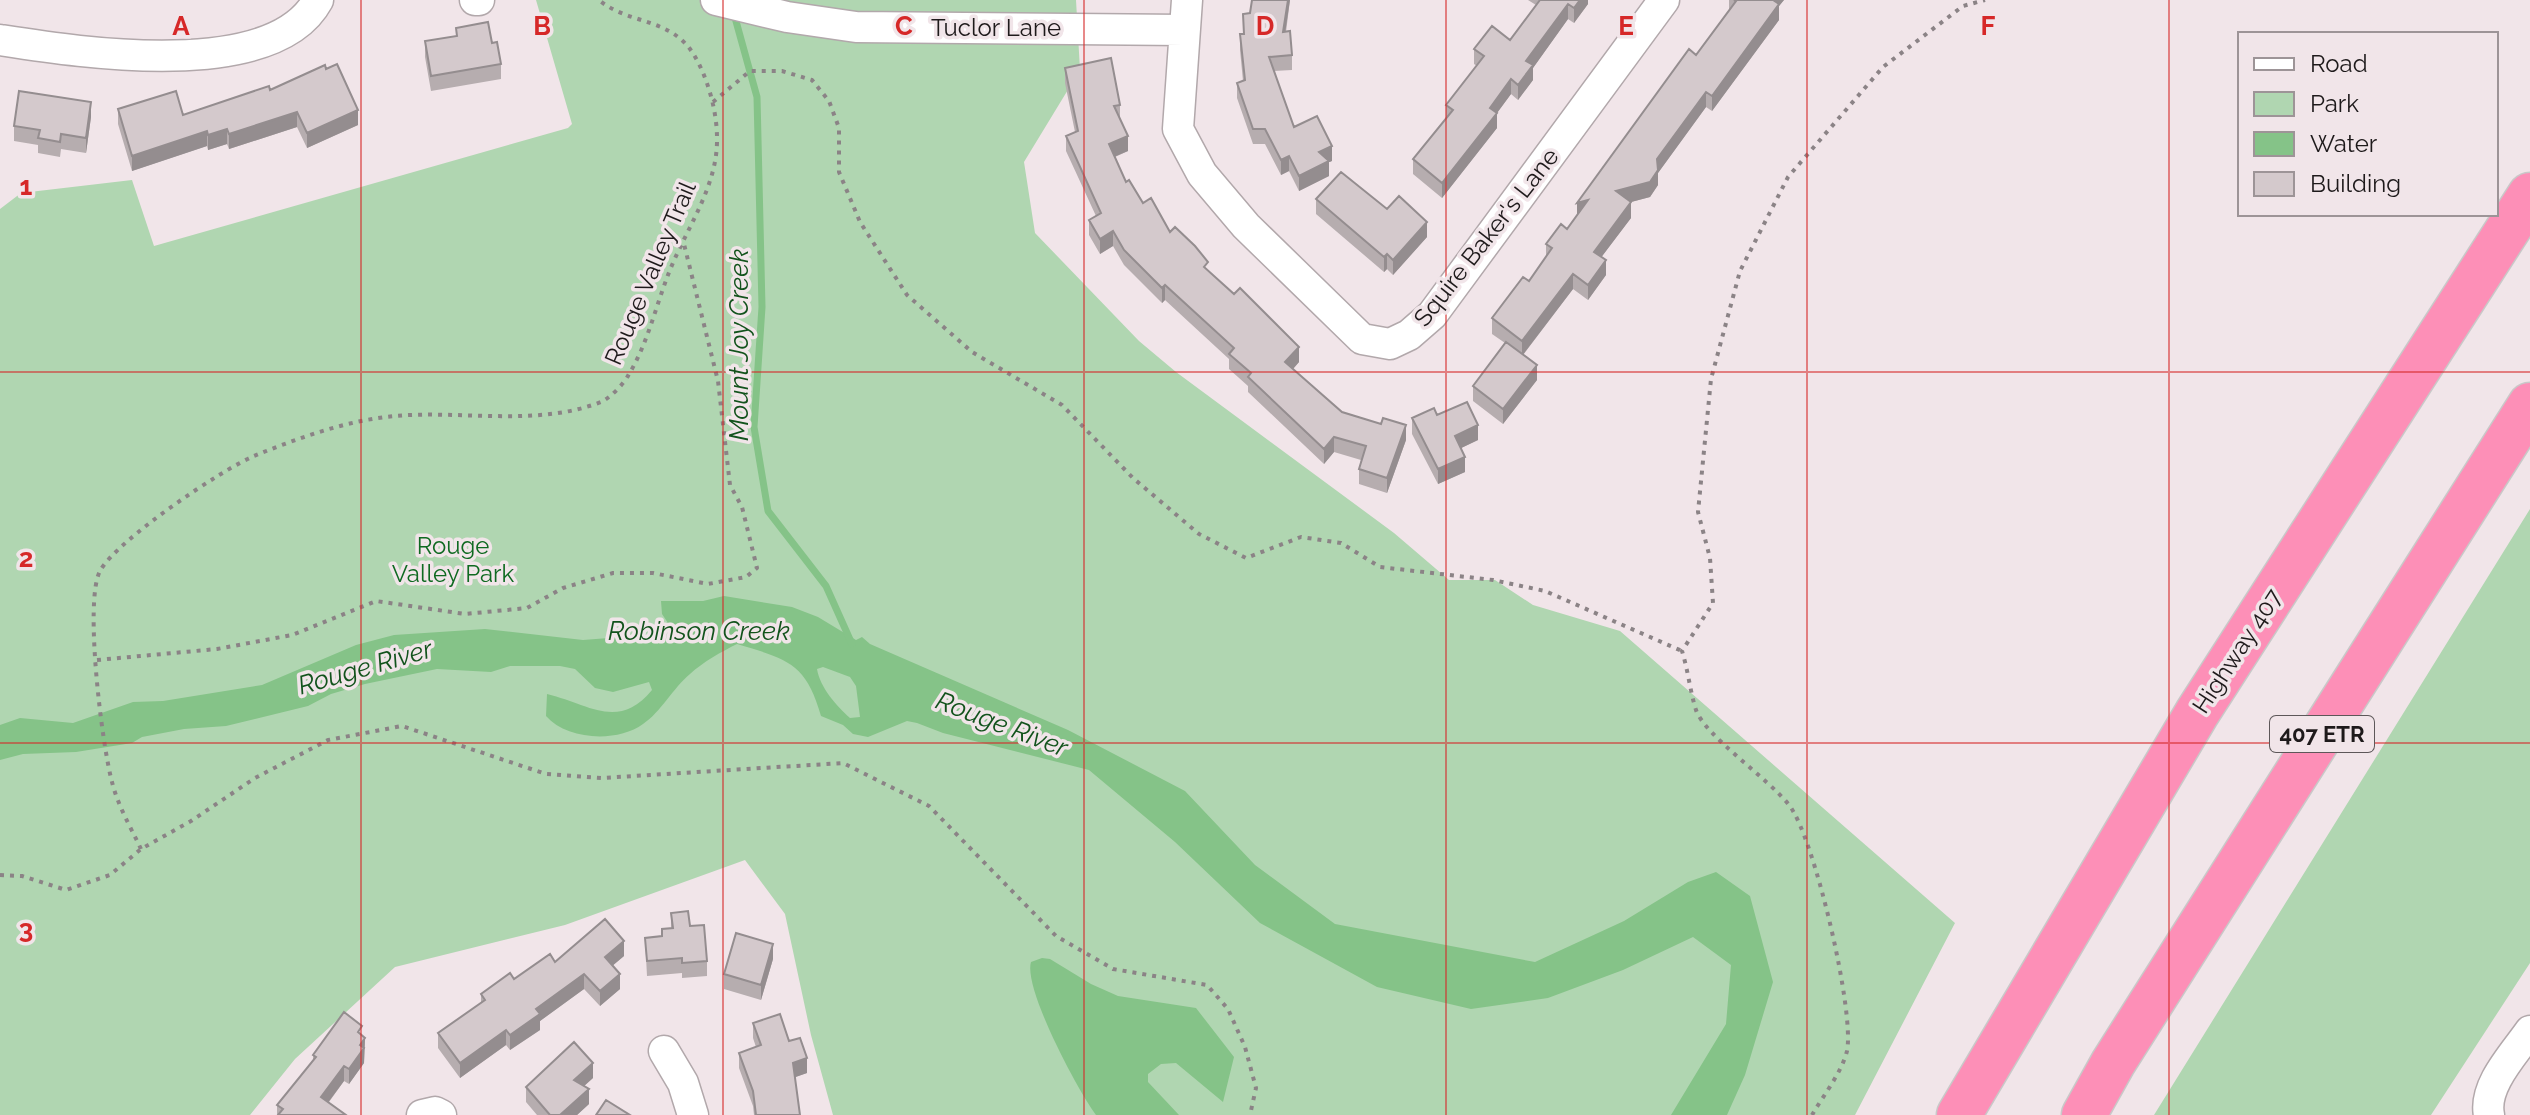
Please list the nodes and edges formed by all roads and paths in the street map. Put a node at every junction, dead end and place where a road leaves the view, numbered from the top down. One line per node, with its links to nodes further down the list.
1 (318, 0): 8 (street)
2 (599, 0): 9 (path, Rouge Valley Trail)
3 (716, 0): 7 (street, Tuclor Lane)
4 (1187, 0): 7 (street, Squire Baker's Lane)
5 (1664, 0): 7 (street, Squire Baker's Lane)
6 (1985, 0): 13 (path)
7 (1184, 30)
8 (0, 40)
9 (712, 102): 11 (path, Rouge Valley Trail); 13 (path)
10 (2530, 195): 23 (highway, Highway 407)
11 (682, 238): 14 (path, Rouge Valley Trail); 14 (path)
12 (2530, 405): 24 (highway, 407 ETR)
13 (1682, 651): 22 (path)
14 (97, 660): 15 (path, Rouge Valley Trail)
15 (141, 849): 16 (path); 21 (path)
16 (0, 875)
17 (2530, 1031): 19 (street)
18 (664, 1051): 20 (street)
19 (2488, 1109)
20 (693, 1115)
21 (1250, 1115)
22 (1812, 1115)
23 (1959, 1115)
24 (2084, 1115)

